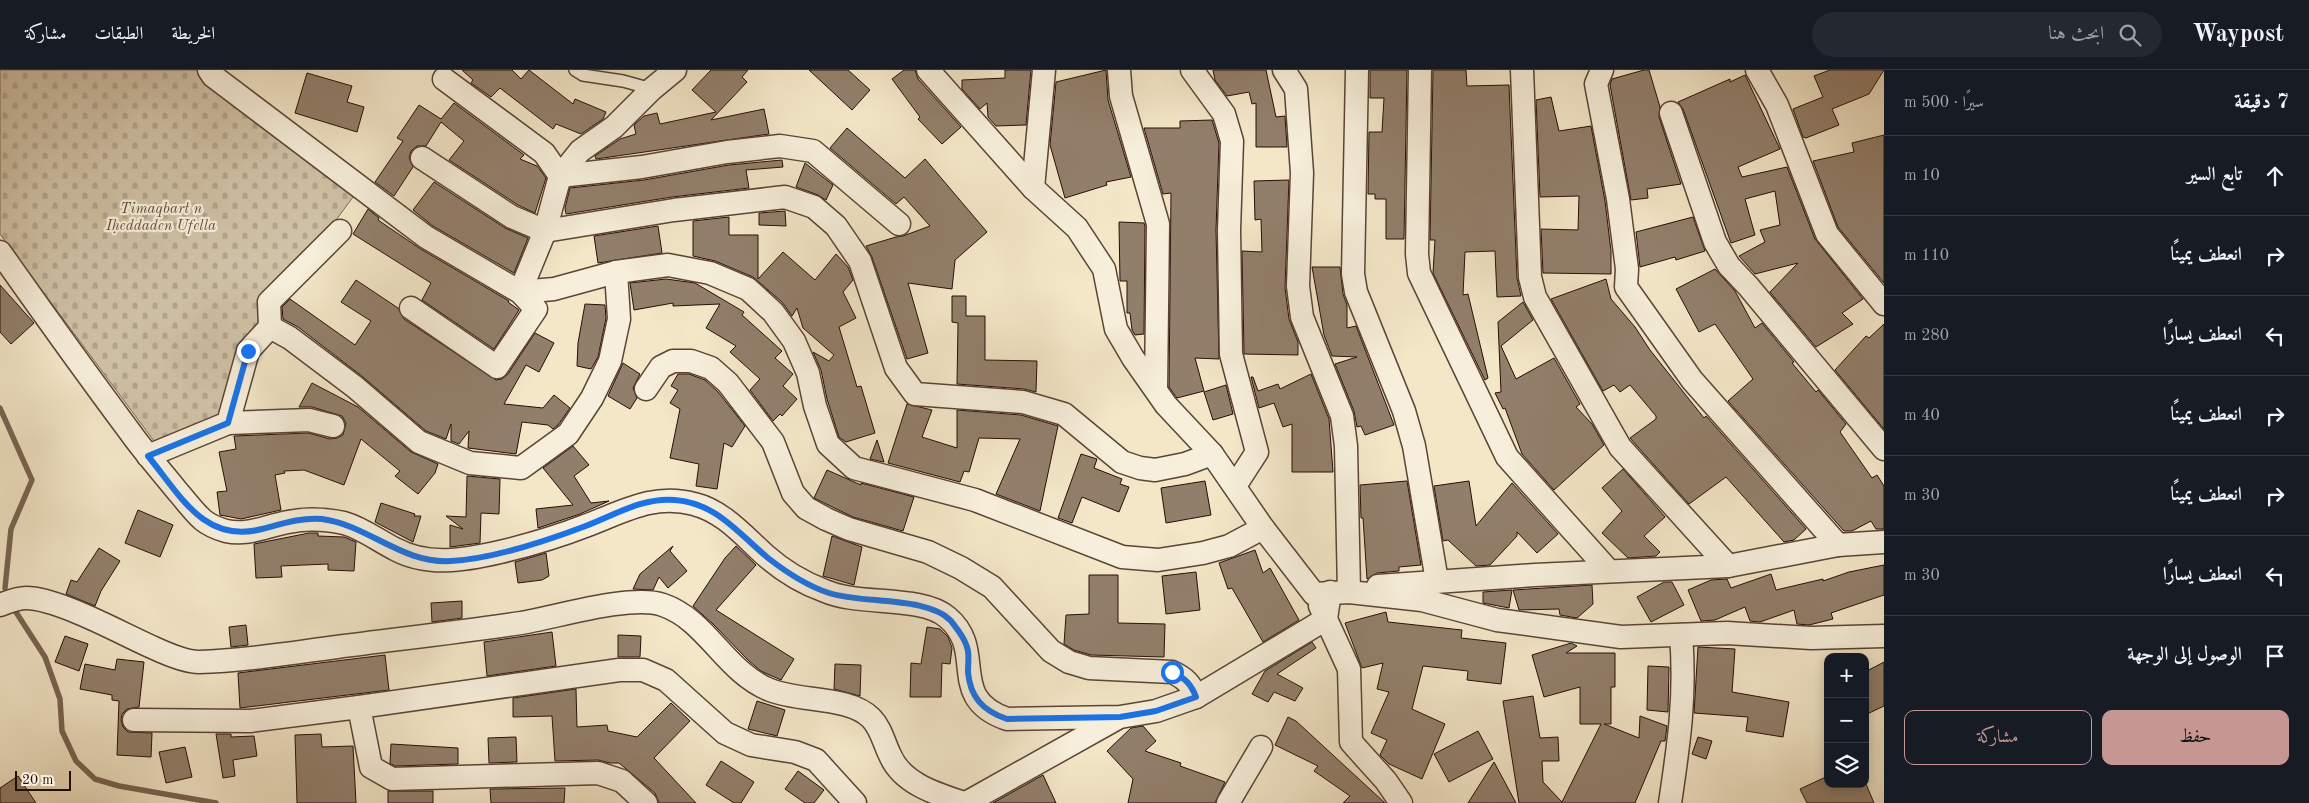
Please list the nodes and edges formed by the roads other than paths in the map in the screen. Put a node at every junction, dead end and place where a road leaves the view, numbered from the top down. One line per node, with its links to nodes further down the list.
1 (209, 70): 25 (street)
2 (576, 70): 15 (lane)
3 (675, 70): 15 (street)
4 (928, 70): 19 (street)
5 (1044, 70): 19 (street)
6 (1119, 70): 30 (street)
7 (1192, 70): 36 (street)
8 (1284, 70): 43 (street)
9 (1357, 70): 42 (street)
10 (1420, 70): 41 (street)
11 (1522, 70): 40 (street)
12 (1602, 70): 39 (street)
13 (1757, 70): 26 (street)
14 (444, 79): 18 (street)
15 (652, 89): 18 (street)
16 (1671, 113): 33 (street)
17 (422, 158): 22 (street)
18 (560, 176): 20 (street); 22 (street)
19 (1033, 188): 30 (street)
20 (899, 224)
21 (340, 231): 28 (street)
22 (545, 232): 25 (street); 34 (street)
23 (0, 252): 35 (street)
24 (616, 272): 25 (street); 28 (street); 37 (street)
25 (520, 292): 27 (street)
26 (1884, 304)
27 (411, 308)
28 (270, 327): 31 (street)
29 (646, 389): 48 (street)
30 (1156, 390): 34 (street)
31 (228, 423): 32 (street); 35 (street)
32 (333, 426)
33 (1884, 449)
34 (1212, 454): 36 (street)
35 (148, 456): 50 (street)
36 (1235, 486): 37 (street)
37 (1263, 528): 43 (street)
38 (1884, 542): 39 (street)
39 (1838, 545): 40 (street)
40 (1728, 566): 41 (street)
41 (1609, 571): 42 (street)
42 (1437, 581): 43 (street)
43 (1336, 592): 45 (street); 46 (street)
44 (0, 604): 55 (street)
45 (1326, 619): 48 (street); 57 (street)
46 (1680, 635): 47 (street); 58 (street)
47 (1884, 636)
48 (1196, 697): 50 (street)
49 (359, 707): 51 (street); 53 (street); 54 (street)
50 (1120, 717): 55 (street)
51 (134, 720)
52 (1261, 747): 56 (street)
53 (646, 803)
54 (855, 803)
55 (965, 803)
56 (1228, 803)
57 (1401, 803)
58 (1670, 803)

